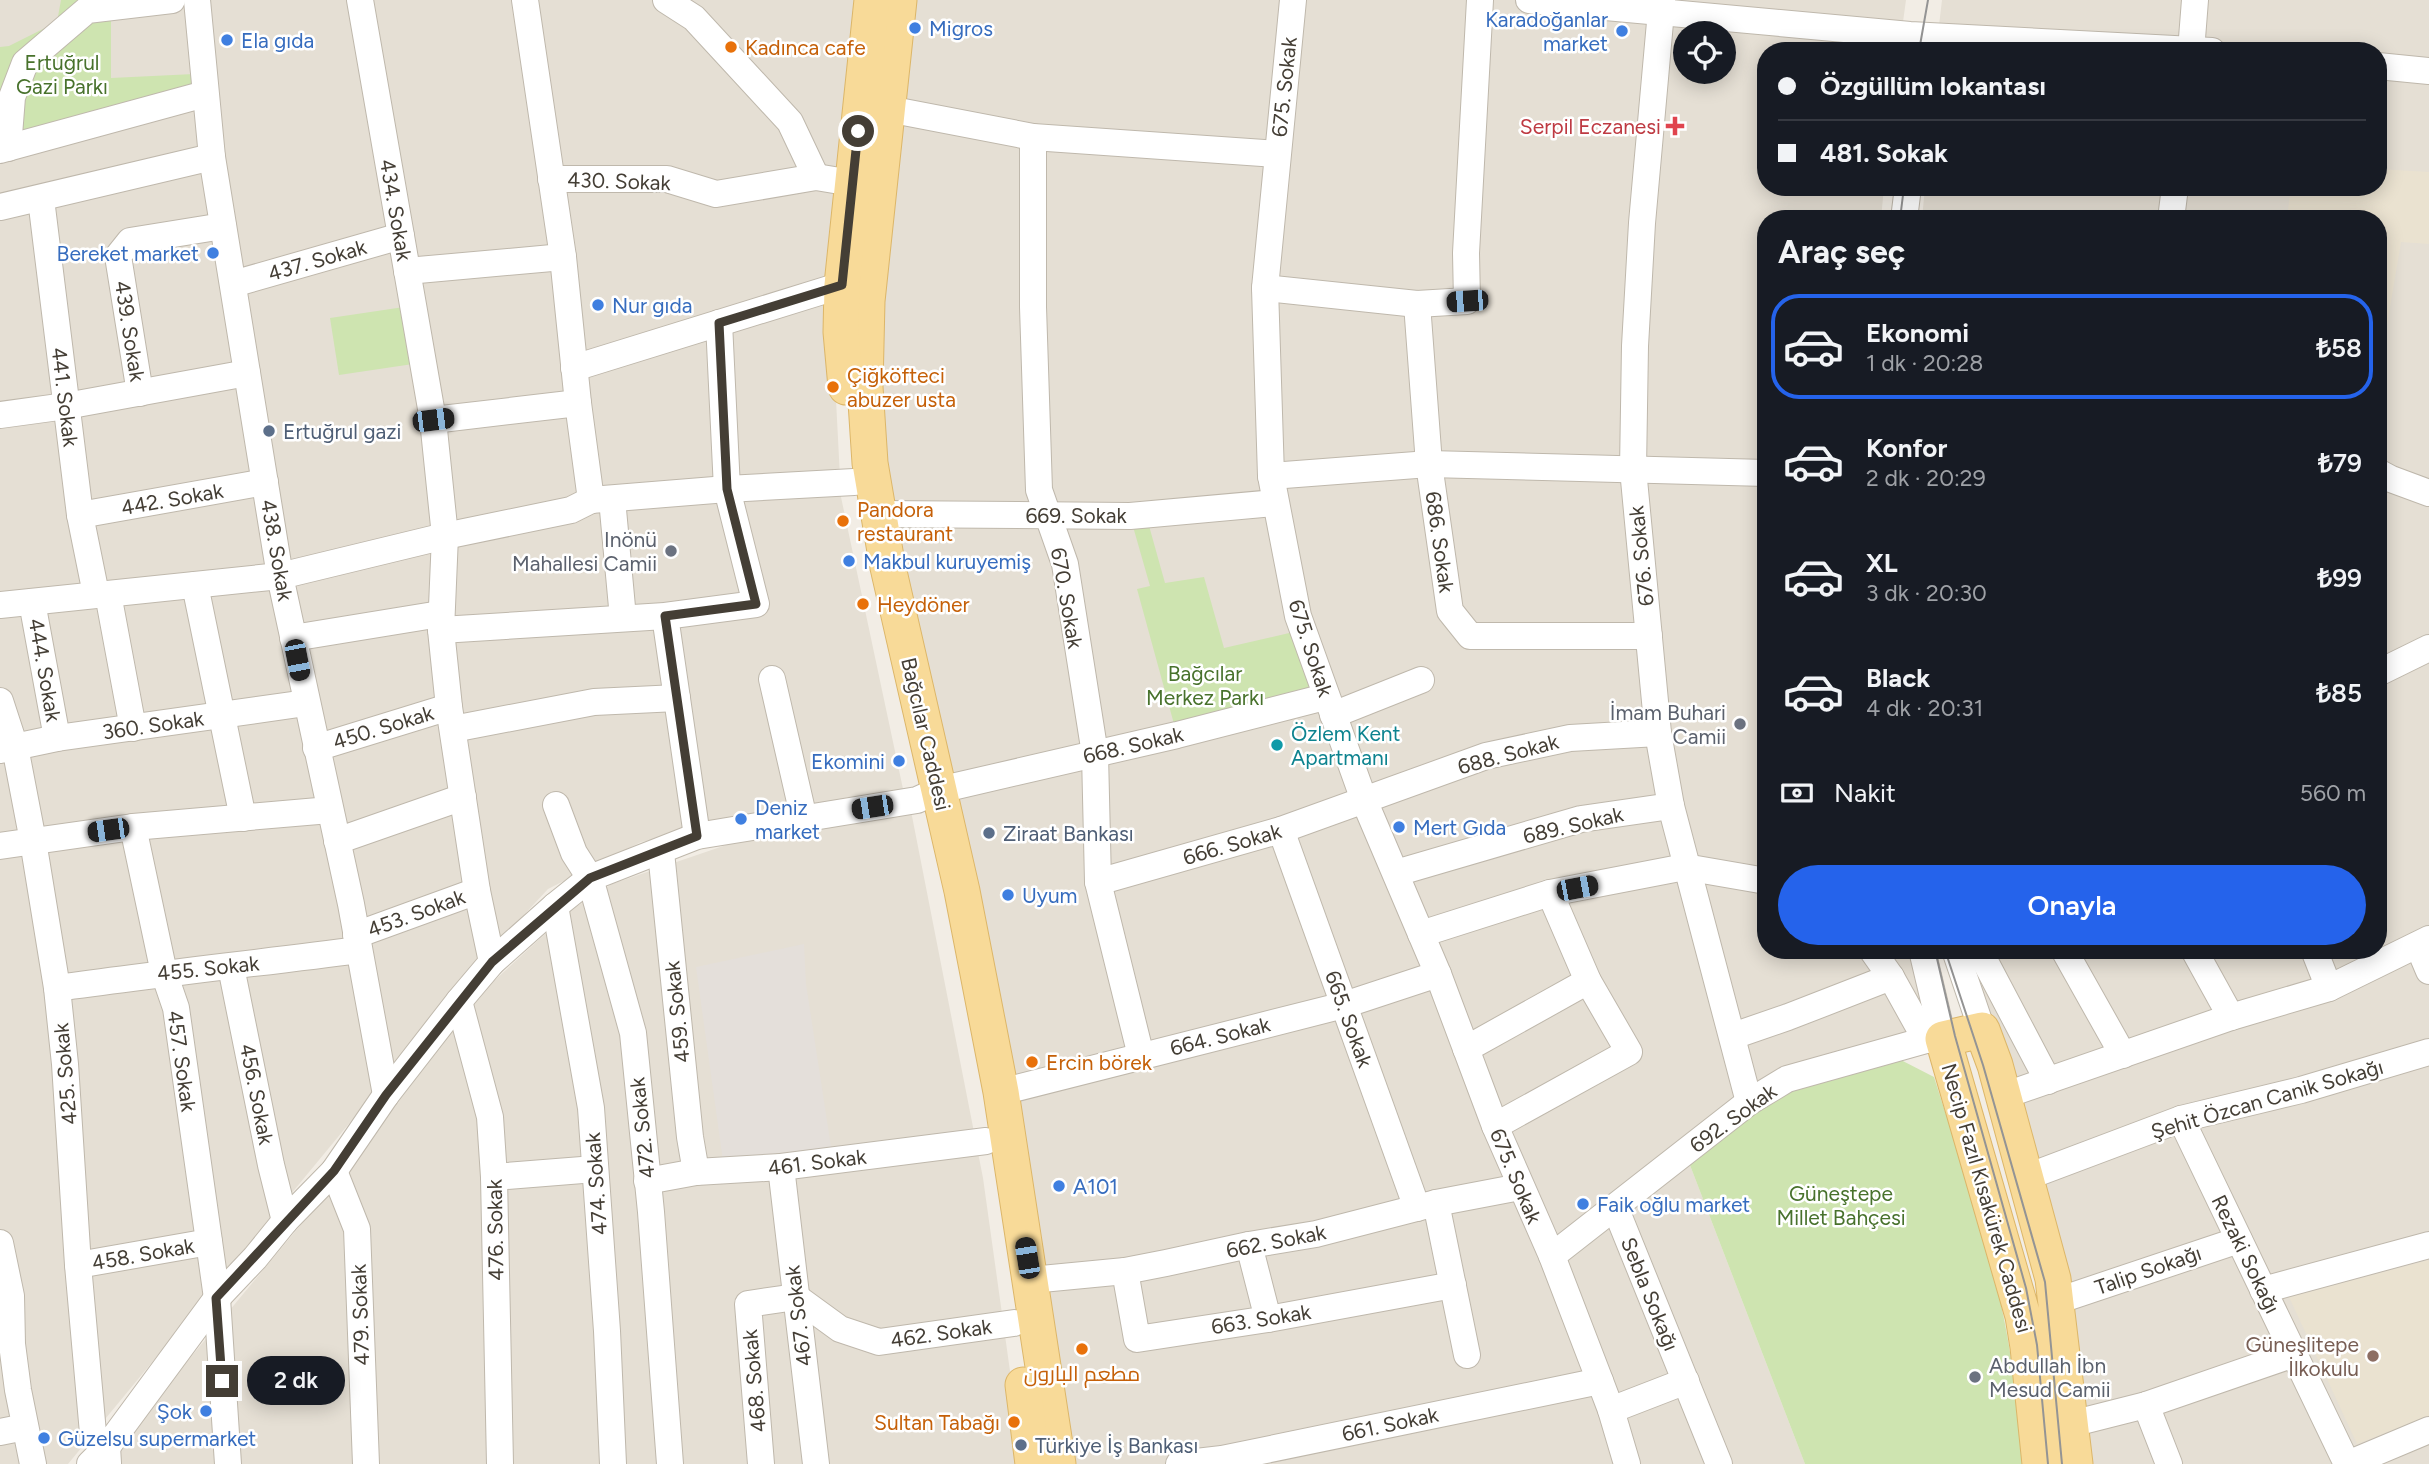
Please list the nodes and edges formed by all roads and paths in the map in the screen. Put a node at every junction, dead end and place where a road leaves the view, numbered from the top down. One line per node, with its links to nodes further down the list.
1 (172, 0): 12 (street)
2 (197, 0): 18 (street, 438. Sokak)
3 (359, 0): 30 (street, 434. Sokak)
4 (525, 0): 25 (street)
5 (666, 0): 24 (street)
6 (872, 0): 26 (main road, Bağcılar Caddesi)
7 (899, 0): 19 (main road, Bağcılar Caddesi)
8 (1293, 0): 22 (street, 675. Sokak)
9 (1480, 0): 36 (street)
10 (1529, 0): 13 (street)
11 (2195, 0): 15 (street)
12 (89, 5): 21 (street)
13 (1661, 6): 14 (street); 46 (street, 676. Sokak)
14 (1910, 42)
15 (2198, 42)
16 (2387, 67): 17 (street)
17 (2429, 71)
18 (205, 94): 21 (street); 23 (street, 438. Sokak)
19 (888, 109): 20 (street); 57 (main road, Bağcılar Caddesi)
20 (1033, 137): 22 (street); 58 (street, 670. Sokak)
21 (4, 149)
22 (1277, 154): 35 (street, 675. Sokak)
23 (212, 157): 27 (street); 29 (street, 438. Sokak)
24 (816, 177): 25 (street, 430. Sokak); 26 (street, 430. Sokak)
25 (551, 178): 31 (street)
26 (852, 183): 34 (main road, Bağcılar Caddesi)
27 (41, 199): 28 (street); 42 (street, 441. Sokak)
28 (0, 207)
29 (223, 226): 33 (street, 438. Sokak); 40 (street, 439. Sokak)
30 (401, 236): 32 (street, 434. Sokak); 33 (street, 437. Sokak)
31 (563, 257): 32 (street); 38 (street)
32 (407, 271): 44 (street, 434. Sokak)
33 (233, 284): 39 (street, 438. Sokak)
34 (842, 285): 37 (street); 51 (main road, Bağcılar Caddesi)
35 (1265, 288): 36 (street); 48 (street, 675. Sokak)
36 (1417, 304): 45 (street, 686. Sokak)
37 (719, 323): 38 (street); 52 (street)
38 (574, 368): 41 (street)
39 (247, 373): 40 (street); 50 (street, 438. Sokak)
40 (140, 393): 42 (street)
41 (578, 403): 44 (street); 54 (street)
42 (66, 406): 43 (street); 56 (street, 441. Sokak)
43 (0, 415)
44 (433, 420): 59 (street, 434. Sokak)
45 (1429, 464): 46 (street); 48 (street); 68 (street, 686. Sokak)
46 (1633, 469): 47 (street); 68 (street, 676. Sokak)
47 (1757, 473)
48 (1271, 475): 55 (street, 675. Sokak)
49 (2387, 477): 53 (street)
50 (265, 482): 56 (street, 442. Sokak); 60 (street, 438. Sokak)
51 (854, 482): 52 (street); 86 (main road, Bağcılar Caddesi)
52 (727, 489): 54 (street); 65 (street)
53 (2429, 493)
54 (602, 500): 59 (street); 66 (street)
55 (1274, 503): 58 (street, 669. Sokak); 77 (street, 675. Sokak)
56 (80, 514): 62 (street, 441. Sokak)
57 (878, 514): 58 (street, 669. Sokak); 86 (main road, Bağcılar Caddesi)
58 (1049, 515): 85 (street, 670. Sokak)
59 (444, 536): 60 (street); 67 (street, 434. Sokak)
60 (280, 576): 61 (street); 69 (street, 438. Sokak)
61 (195, 585): 62 (street); 78 (street)
62 (102, 594): 63 (street); 80 (street, 441. Sokak)
63 (33, 602): 64 (street); 82 (street, 444. Sokak)
64 (0, 605)
65 (665, 616): 66 (street); 74 (street)
66 (624, 618): 67 (street)
67 (440, 622): 69 (street); 79 (street, 434. Sokak)
68 (1649, 636): 81 (street, 676. Sokak)
69 (293, 638): 76 (street, 438. Sokak)
70 (2429, 648): 71 (street)
71 (2387, 669)
72 (772, 679): 93 (street)
73 (1422, 680): 77 (street, 668. Sokak)
74 (677, 698): 79 (street, 450. Sokak); 96 (street)
75 (0, 701): 84 (street, 425. Sokak)
76 (306, 703): 78 (street, 360. Sokak); 83 (street, 438. Sokak)
77 (1329, 706): 85 (street, 668. Sokak); 88 (street, 675. Sokak)
78 (222, 715): 80 (street, 360. Sokak); 92 (street)
79 (451, 718): 83 (street, 450. Sokak); 87 (street, 434. Sokak)
80 (133, 728): 82 (street, 360. Sokak)
81 (1658, 733): 88 (street, 688. Sokak); 90 (street, 676. Sokak)
82 (57, 738): 84 (street, 360. Sokak)
83 (316, 748): 91 (street, 438. Sokak)
84 (8, 749): 97 (street, 425. Sokak)
85 (1095, 754): 86 (street, 668. Sokak); 105 (street, 670. Sokak)
86 (928, 795): 93 (street, 668. Sokak); 141 (main road, Bağcılar Caddesi); 147 (main road, Bağcılar Caddesi)
87 (463, 797): 98 (street); 106 (street, 434. Sokak)
88 (1364, 800): 95 (street, 666. Sokak); 102 (street, 675. Sokak)
89 (556, 805): 103 (street, 472. Sokak)
90 (1671, 806): 101 (street, 676. Sokak); 102 (street, 689. Sokak)
91 (330, 810): 92 (street); 98 (street, 438. Sokak)
92 (243, 818): 94 (street)
93 (804, 819): 96 (street, 668. Sokak)
94 (133, 827): 97 (street); 124 (street, 457. Sokak)
95 (1282, 830): 105 (street, 666. Sokak); 131 (street, 665. Sokak)
96 (697, 836): 100 (street, 668. Sokak)
97 (33, 841): 99 (street); 128 (street, 425. Sokak)
98 (337, 841): 111 (street, 438. Sokak)
99 (0, 846)
100 (661, 852): 103 (street, 668. Sokak); 151 (street, 459. Sokak)
101 (1685, 867): 104 (street); 107 (street); 134 (street, 676. Sokak)
102 (1396, 873): 109 (street, 675. Sokak)
103 (590, 878): 108 (street, 668. Sokak); 154 (street, 472. Sokak)
104 (1757, 879)
105 (1098, 881): 139 (street, 670. Sokak)
106 (477, 891): 111 (street, 453. Sokak); 121 (street, 434. Sokak)
107 (1550, 893): 109 (street); 127 (street)
108 (555, 906): 121 (street, 668. Sokak); 149 (street, 474. Sokak)
109 (1421, 934): 125 (street, 675. Sokak)
110 (2423, 942): 112 (street); 123 (street)
111 (358, 943): 122 (street, 455. Sokak); 142 (street, 438. Sokak)
112 (2387, 955)
113 (1878, 959): 126 (street)
114 (1924, 959): 135 (street)
115 (1958, 959): 133 (street)
116 (1984, 959): 140 (street)
117 (2069, 959): 138 (street)
118 (2199, 959): 132 (street)
119 (2318, 959): 129 (street)
120 (2377, 959): 129 (street)
121 (492, 962): 130 (street, 668. Sokak)
122 (231, 967): 124 (street, 455. Sokak); 158 (street, 456. Sokak)
123 (2429, 971)
124 (164, 973): 128 (street, 455. Sokak); 160 (street, 457. Sokak)
125 (1438, 974): 131 (street, 664. Sokak); 136 (street, 675. Sokak)
126 (1891, 977): 134 (street); 135 (street)
127 (1588, 981): 136 (street); 146 (street)
128 (57, 988): 165 (street, 425. Sokak)
129 (2329, 988): 132 (street)
130 (459, 1001): 142 (street, 668. Sokak); 152 (street, 476. Sokak)
131 (1343, 1006): 139 (street, 664. Sokak); 156 (street, 665. Sokak)
132 (2231, 1017): 138 (street)
133 (1982, 1030): 135 (main road, Necip Fazıl Kısakürek Caddesi); 143 (main road, Necip Fazıl Kısakürek Caddesi)
134 (1733, 1036): 144 (street, 676. Sokak)
135 (1934, 1040): 144 (street, 692. Sokak); 199 (main road, Necip Fazıl Kısakürek Caddesi)
136 (1466, 1049): 146 (street, 675. Sokak)
137 (2429, 1052): 145 (street, Şehit Özcan Canik Sokağı)
138 (2123, 1055): 140 (street)
139 (1141, 1056): 141 (street, 664. Sokak)
140 (2048, 1081): 143 (street)
141 (1001, 1092): 167 (main road, Bağcılar Caddesi)
142 (386, 1095): 150 (street, 668. Sokak)
143 (2003, 1096): 153 (main road, Necip Fazıl Kısakürek Caddesi)
144 (1749, 1102): 157 (street, 692. Sokak)
145 (2181, 1119): 153 (street, Şehit Özcan Canik Sokağı); 159 (street, Rezaki Sokağı)
146 (1494, 1126): 155 (street, 675. Sokak)
147 (986, 1141): 148 (street, 461. Sokak); 174 (main road, Bağcılar Caddesi)
148 (781, 1167): 151 (street, 461. Sokak); 170 (street, 467. Sokak)
149 (595, 1169): 152 (street); 190 (street, 474. Sokak)
150 (334, 1171): 158 (street, 668. Sokak); 188 (street, 479. Sokak)
151 (696, 1172): 154 (street, 461. Sokak)
152 (494, 1177): 189 (street, 476. Sokak)
153 (2027, 1177): 172 (main road, Necip Fazıl Kısakürek Caddesi)
154 (647, 1181): 191 (street, 472. Sokak)
155 (1520, 1187): 156 (street, 662. Sokak); 164 (street, 675. Sokak)
156 (1427, 1205): 161 (street, 662. Sokak); 168 (street, 665. Sokak)
157 (1615, 1207): 164 (street, 692. Sokak); 179 (street, Sebla Sokağı)
158 (285, 1222): 171 (street, 668. Sokak)
159 (2239, 1240): 169 (street, Rezaki Sokağı); 172 (street, Talip Sokağı)
160 (209, 1242): 165 (street, 458. Sokak); 171 (street, 457. Sokak)
161 (1250, 1245): 166 (street, 662. Sokak); 173 (street)
162 (2429, 1245): 169 (street)
163 (1, 1251): 175 (street)
164 (1552, 1256): 178 (street, 675. Sokak)
165 (78, 1265): 185 (street, 425. Sokak)
166 (1125, 1271): 167 (street, 662. Sokak); 173 (street, 663. Sokak)
167 (1031, 1280): 195 (main road, Bağcılar Caddesi)
168 (1453, 1285): 173 (street, 663. Sokak); 177 (street, 665. Sokak)
169 (2263, 1290): 176 (street, Rezaki Sokağı)
170 (796, 1297): 174 (street, 462. Sokak); 192 (street, 468. Sokak); 193 (street, 467. Sokak)
171 (216, 1298): 185 (street, 668. Sokak); 187 (street, 457. Sokak)
172 (2057, 1301): 182 (main road, Necip Fazıl Kısakürek Caddesi)
173 (1268, 1319)
174 (1014, 1323): 194 (main road, Bağcılar Caddesi)
175 (6, 1345): 183 (street)
176 (2294, 1354): 180 (street); 202 (street, Rezaki Sokağı)
177 (1467, 1355)
178 (1600, 1381): 181 (street, 675. Sokak); 196 (street, 661. Sokak)
179 (1686, 1381): 181 (street); 198 (street, Sebla Sokağı)
180 (2146, 1405): 182 (street); 201 (street)
181 (1611, 1410): 197 (street, 675. Sokak)
182 (2071, 1424): 200 (main road, Necip Fazıl Kısakürek Caddesi)
183 (12, 1429): 186 (street)
184 (2429, 1430): 202 (street)
185 (102, 1458)
186 (33, 1464)
187 (229, 1464)
188 (366, 1464)
189 (500, 1464)
190 (613, 1464)
191 (670, 1464)
192 (761, 1464)
193 (816, 1464)
194 (1033, 1464)
195 (1058, 1464)
196 (1179, 1464)
197 (1627, 1464)
198 (1719, 1464)
199 (2040, 1464)
200 (2075, 1464)
201 (2169, 1464)
202 (2348, 1464)

